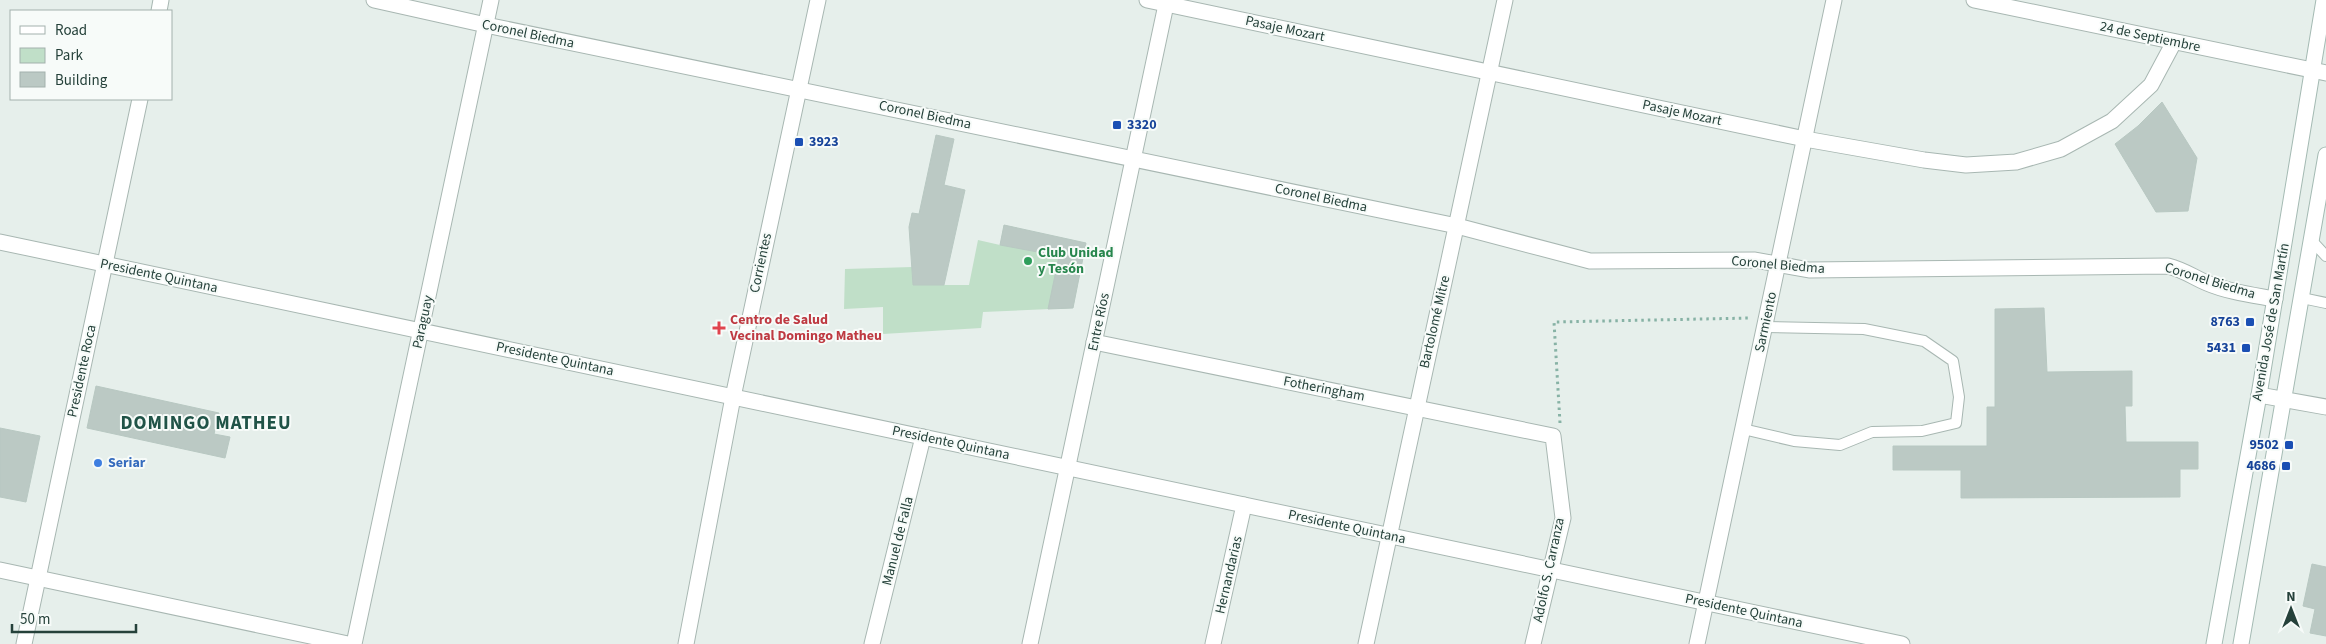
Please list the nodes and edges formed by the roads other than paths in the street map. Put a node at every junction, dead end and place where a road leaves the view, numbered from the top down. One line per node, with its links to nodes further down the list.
1 (374, 0): 10 (street, Coronel Biedma)
2 (491, 0): 10 (street, Paraguay)
3 (818, 0): 14 (street, Corrientes)
4 (1147, 0): 9 (street, Pasaje Mozart)
5 (1505, 0): 13 (street, Bartolomé Mitre)
6 (1834, 0): 16 (street, Sarmiento)
7 (1974, 0): 11 (street, 24 de Septiembre)
8 (2324, 0): 12 (street, Avenida José de San Martín)
9 (1167, 2): 13 (street, Pasaje Mozart); 18 (street, Entre Ríos)
10 (486, 25): 14 (street, Coronel Biedma); 29 (street, Paraguay)
11 (2174, 42): 12 (street, 24 de Septiembre); 16 (street, Pasaje Mozart)
12 (2320, 72): 26 (street, Avenida José de San Martín)
13 (1490, 73): 16 (street, Pasaje Mozart); 19 (street, Bartolomé Mitre)
14 (799, 89): 18 (street, Coronel Biedma); 32 (street, Corrientes)
15 (140, 100): 23 (street, Presidente Roca)
16 (1805, 139): 24 (street, Sarmiento)
17 (2326, 155): 21 (street, Avenida José de San Martín)
18 (1134, 159): 19 (street, Coronel Biedma); 30 (street, Entre Ríos)
19 (1457, 226): 24 (street, Coronel Biedma); 34 (street, Bartolomé Mitre)
20 (0, 242): 23 (street, Presidente Quintana)
21 (2312, 242): 22 (lane); 25 (street, Avenida José de San Martín)
22 (2326, 256)
23 (105, 264): 29 (street, Presidente Quintana); 44 (street, Presidente Roca)
24 (1778, 265): 26 (street, Coronel Biedma); 28 (street, Sarmiento)
25 (2302, 298): 27 (lane); 33 (street, Avenida José de San Martín)
26 (2275, 299): 31 (street, Avenida José de San Martín)
27 (2326, 303)
28 (1766, 322): 36 (street, Sarmiento); 36 (lane)
29 (421, 331): 32 (street, Presidente Quintana); 48 (street, Paraguay)
30 (1094, 342): 34 (street, Fotheringham); 39 (street, Entre Ríos)
31 (2259, 395): 33 (street); 57 (street, Avenida José de San Martín)
32 (733, 397): 38 (street, Presidente Quintana); 49 (street, Corrientes)
33 (2285, 399): 35 (street); 58 (street, Avenida José de San Martín)
34 (1416, 407): 37 (street, Fotheringham); 41 (street, Bartolomé Mitre)
35 (2326, 407)
36 (1743, 429): 45 (street, Sarmiento)
37 (1553, 436): 43 (street, Adolfo S. Carranza)
38 (923, 437): 39 (street, Presidente Quintana); 50 (street, Manuel de Falla)
39 (1068, 468): 40 (street, Presidente Quintana); 51 (street, Entre Ríos)
40 (1244, 505): 41 (street, Presidente Quintana); 52 (street, Hernandarias)
41 (1389, 536): 43 (street, Presidente Quintana); 53 (street, Bartolomé Mitre)
42 (0, 570): 44 (street)
43 (1550, 570): 45 (street, Presidente Quintana); 54 (street, Adolfo S. Carranza)
44 (38, 578): 46 (street, Presidente Roca); 47 (street)
45 (1706, 602): 55 (street, Sarmiento); 56 (street, Presidente Quintana)
46 (24, 644)
47 (348, 644)
48 (354, 644)
49 (686, 644)
50 (872, 644)
51 (1030, 644)
52 (1213, 644)
53 (1366, 644)
54 (1533, 644)
55 (1697, 644)
56 (1902, 644)
57 (2214, 644)
58 (2241, 644)

